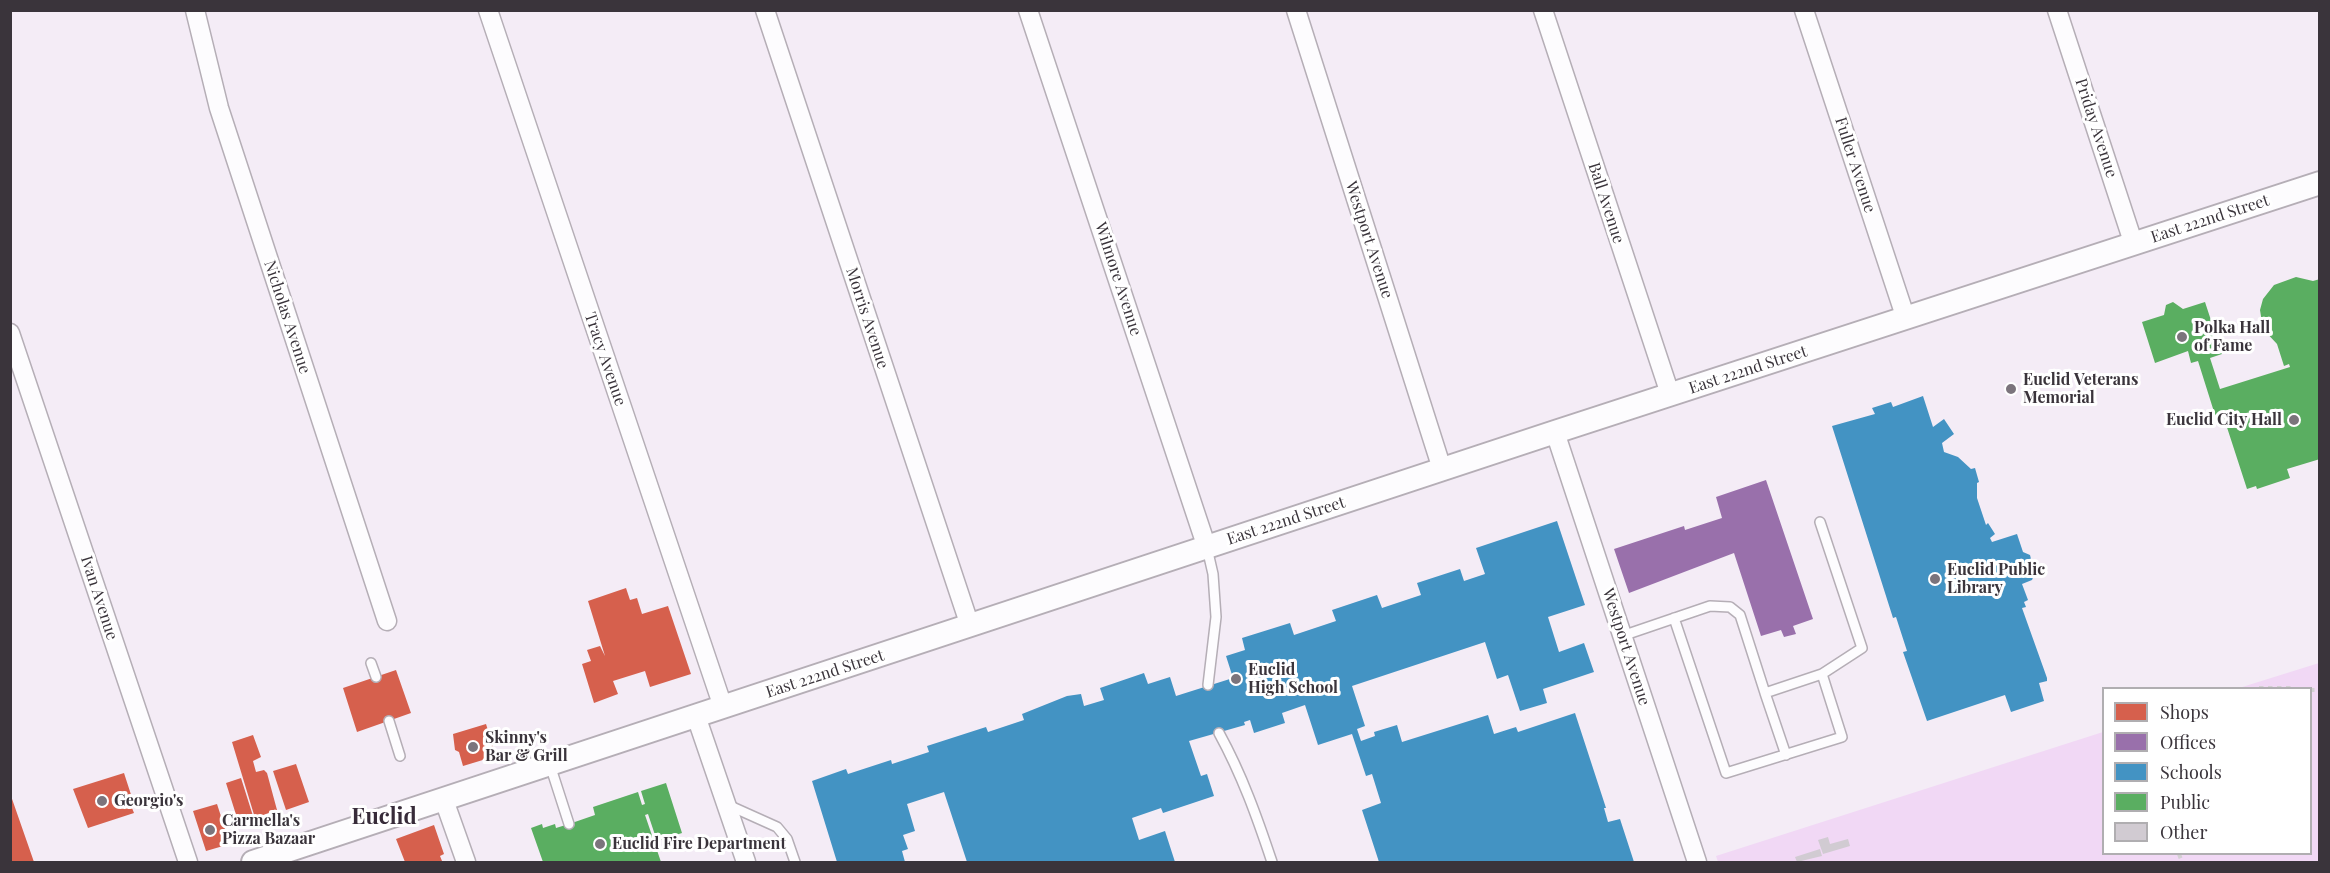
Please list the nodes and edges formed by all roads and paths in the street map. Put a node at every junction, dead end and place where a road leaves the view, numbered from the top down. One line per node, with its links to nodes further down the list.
1 (195, 10): 19 (street, Nicholas Avenue)
2 (488, 10): 27 (street, Tracy Avenue)
3 (765, 10): 20 (street, Morris Avenue)
4 (1028, 10): 17 (street, Wilmore Avenue)
5 (1296, 10): 15 (street, Westport Avenue)
6 (1543, 10): 13 (street, Ball Avenue)
7 (1804, 10): 11 (street, Fuller Avenue)
8 (2057, 10): 10 (street, Priday Avenue)
9 (2319, 183): 10 (street, East 222nd Street)
10 (2134, 244): 11 (street, East 222nd Street)
11 (1906, 320): 13 (street, East 222nd Street)
12 (10, 333): 37 (street, Ivan Avenue)
13 (1670, 394): 14 (street, East 222nd Street)
14 (1555, 432): 15 (street, East 222nd Street); 21 (street, Westport Avenue)
15 (1442, 469): 17 (street, East 222nd Street)
16 (1820, 522): 23 (lane)
17 (1207, 548): 20 (street, East 222nd Street); 25 (lane)
18 (1674, 618): 21 (lane); 26 (lane); 31 (lane)
19 (387, 621)
20 (970, 626): 27 (street, East 222nd Street)
21 (1622, 636): 43 (street, Westport Avenue)
22 (371, 663): 24 (lane)
23 (1822, 674): 26 (lane); 31 (lane)
24 (376, 677)
25 (1208, 685)
26 (1765, 693): 31 (lane)
27 (723, 707): 28 (street, East 222nd Street)
28 (696, 716): 33 (street, East 222nd Street); 35 (street)
29 (389, 721): 32 (lane)
30 (1219, 733): 42 (lane)
31 (1786, 755)
32 (400, 756)
33 (550, 765): 34 (street, East 222nd Street); 36 (lane)
34 (444, 800): 38 (street, East 222nd Street); 39 (street)
35 (727, 805): 40 (street); 41 (lane)
36 (569, 824)
37 (188, 862)
38 (254, 862)
39 (466, 862)
40 (746, 862)
41 (795, 862)
42 (1272, 862)
43 (1697, 862)

